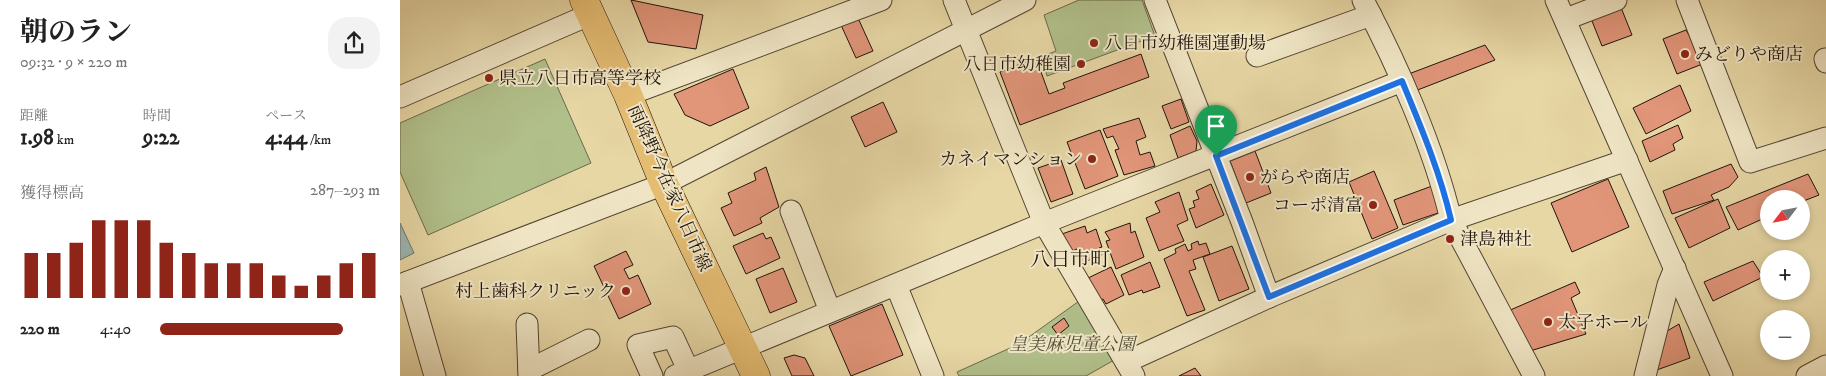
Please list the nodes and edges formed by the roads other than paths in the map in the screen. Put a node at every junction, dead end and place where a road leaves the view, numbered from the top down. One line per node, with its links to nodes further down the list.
1 (880, 0): 14 (street)
2 (954, 0): 11 (street)
3 (1025, 0): 11 (street)
4 (1155, 0): 17 (street)
5 (1556, 0): 10 (street)
6 (1616, 0): 10 (street)
7 (1688, 0): 16 (street)
8 (588, 7): 14 (main road, 雨降野今在家八日市線); 15 (street)
9 (1367, 8): 12 (street); 13 (street)
10 (1566, 20): 18 (street)
11 (965, 30): 19 (street); 22 (street)
12 (1257, 56)
13 (1402, 81): 17 (street); 21 (street)
14 (628, 95): 19 (main road, 雨降野今在家八日市線)
15 (400, 97)
16 (1826, 138)
17 (1216, 156): 22 (street); 26 (street)
18 (1627, 160): 21 (street); 23 (street)
19 (664, 184): 24 (street); 30 (main road, 雨降野今在家八日市線)
20 (791, 211): 27 (street)
21 (1451, 220): 26 (street); 39 (street)
22 (1044, 223): 25 (street); 32 (street)
23 (1675, 268): 40 (street); 41 (street)
24 (404, 284): 35 (street)
25 (896, 286): 27 (street); 38 (street)
26 (1269, 297): 32 (street)
27 (830, 311): 30 (street)
28 (527, 324): 33 (street)
29 (589, 340): 33 (street)
30 (743, 348): 34 (street); 37 (main road, 雨降野今在家八日市線)
31 (1826, 366): 42 (street)
32 (1130, 369)
33 (529, 373)
34 (685, 374): 36 (street)
35 (435, 376)
36 (652, 376)
37 (756, 376)
38 (933, 376)
39 (1534, 376)
40 (1645, 376)
41 (1722, 376)
42 (1807, 376)

